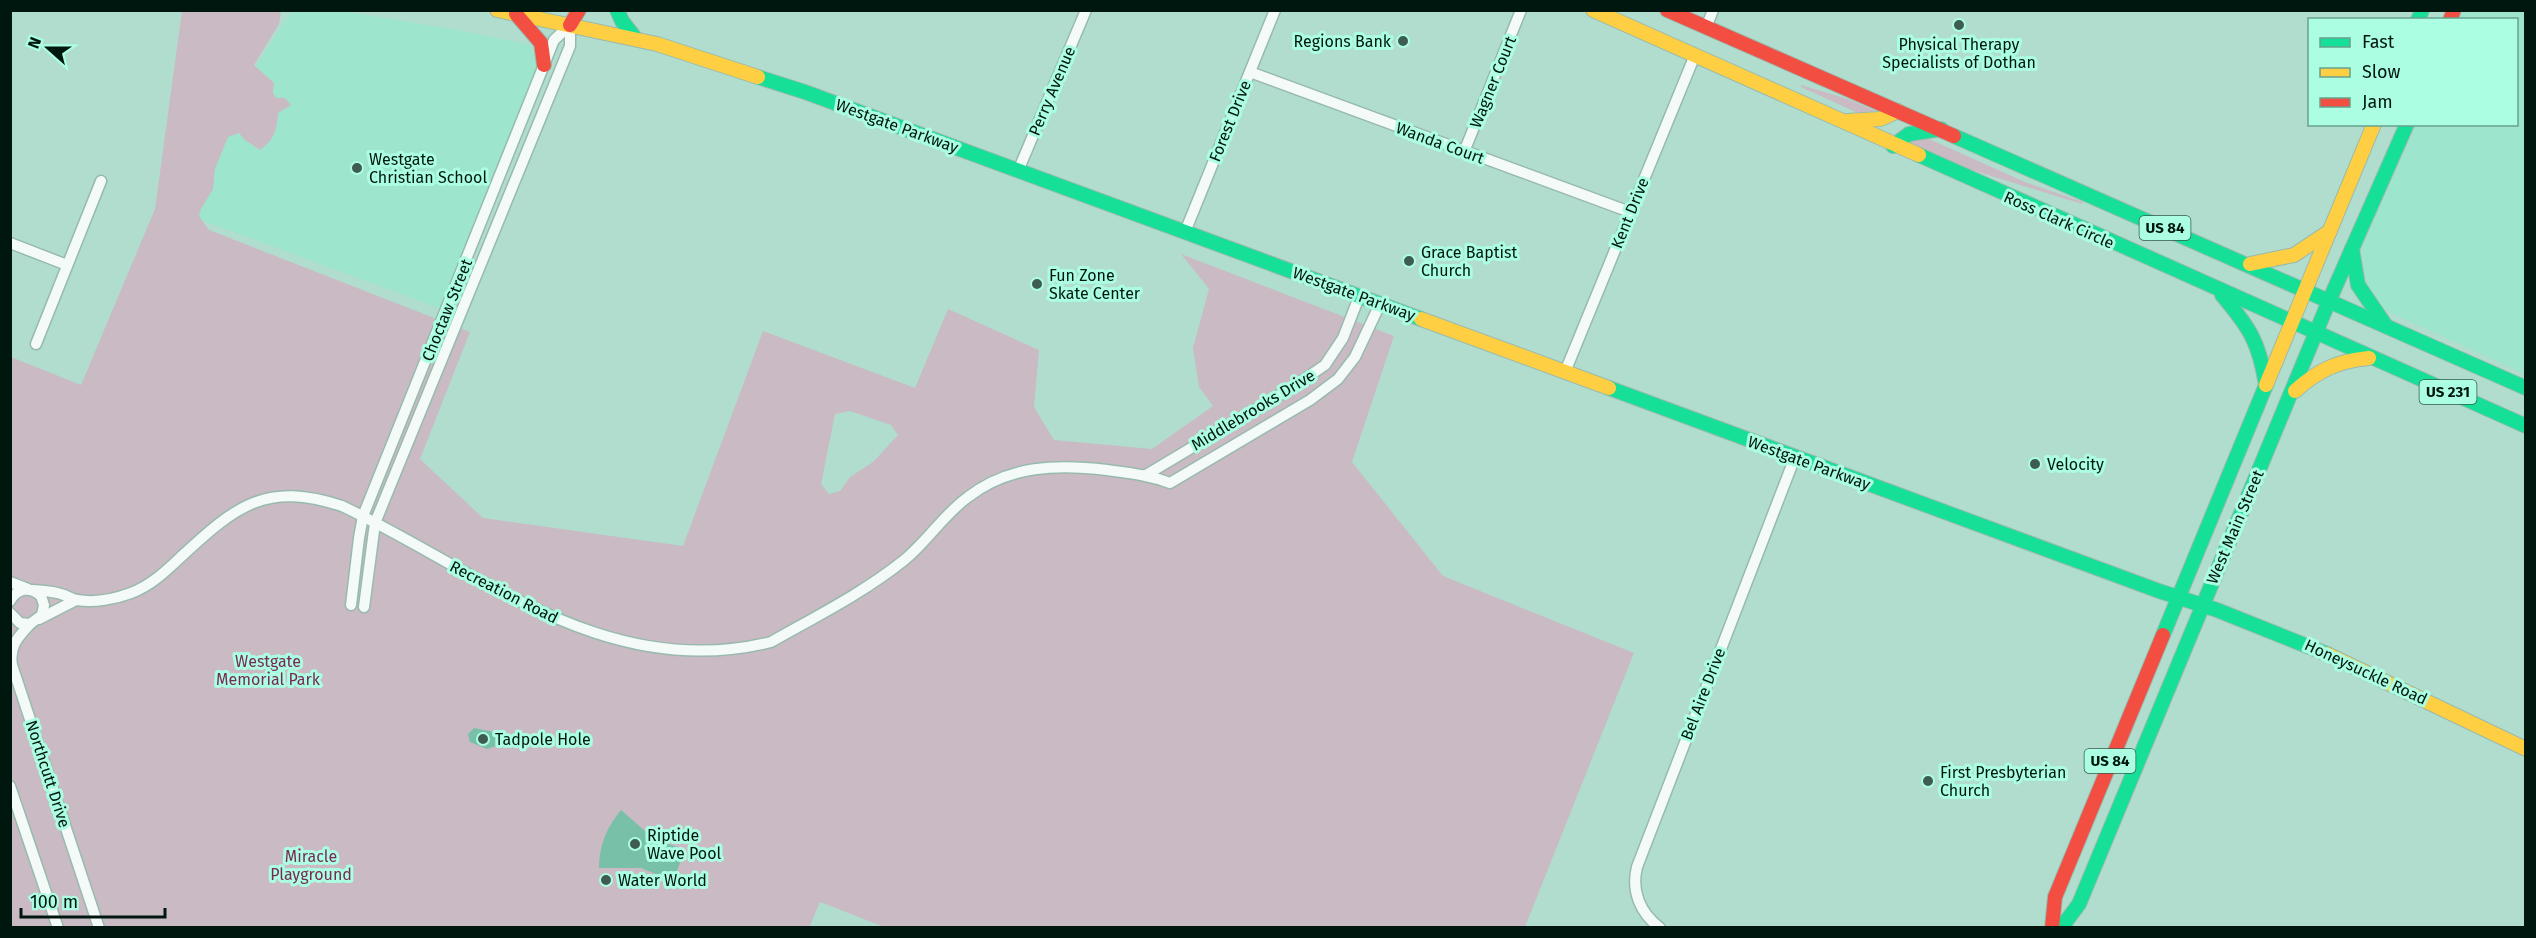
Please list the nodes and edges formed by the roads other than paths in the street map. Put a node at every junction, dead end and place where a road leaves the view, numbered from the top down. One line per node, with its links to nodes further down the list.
1 (497, 10): 10 (main road, Westgate Parkway)
2 (579, 10): 11 (main road, Choctaw Street)
3 (617, 10): 13 (main road)
4 (1086, 10): 26 (street, Perry Avenue)
5 (1275, 10): 18 (street, Forest Drive)
6 (1593, 10): 14 (main road, Ross Clark Circle / US 84)
7 (1667, 10): 12 (main road, US 84)
8 (1713, 10): 12 (street)
9 (1522, 11): 25 (street, Wagner Court)
10 (516, 14): 11 (main road, Westgate Parkway); 17 (main road)
11 (570, 25): 13 (main road, Westgate Parkway); 17 (street, Choctaw Street); 54 (street, Choctaw Street)
12 (1706, 28): 14 (main road); 15 (main road, US 84)
13 (636, 39): 26 (main road, Westgate Parkway)
14 (1657, 39): 16 (main road, Ross Clark Circle / US 84)
15 (1739, 43): 16 (main road); 19 (main road, US 84)
16 (1695, 55): 20 (main road, Ross Clark Circle / US 84); 28 (street, Kent Drive)
17 (544, 65): 53 (street, Choctaw Street)
18 (1250, 72): 25 (street, Wanda Court); 30 (street, Forest Drive)
19 (1898, 111): 20 (main road); 23 (main road, US 84)
20 (1838, 120): 24 (main road, Ross Clark Circle / US 84)
21 (2373, 126): 29 (main road, West Main Street)
22 (2406, 126): 32 (main road, West Main Street)
23 (1941, 129): 24 (main road); 33 (main road, US 84)
24 (1893, 146): 36 (main road, Ross Clark Circle / US 84)
25 (1464, 152): 28 (street, Wanda Court)
26 (1018, 171): 30 (main road, Westgate Parkway)
27 (101, 181): 34 (street)
28 (1630, 212): 45 (street, Kent Drive)
29 (2330, 231): 33 (main road); 35 (main road, West Main Street)
30 (1185, 232): 37 (main road, Westgate Parkway)
31 (10, 243): 34 (street)
32 (2352, 249): 38 (main road, West Main Street); 41 (main road)
33 (2246, 264): 35 (main road, US 84)
34 (67, 265): 43 (street)
35 (2306, 290): 38 (main road, US 84); 40 (main road, West Main Street)
36 (2218, 291): 40 (main road, Ross Clark Circle / US 231); 46 (main road, US 84)
37 (1359, 297): 39 (main road, Westgate Parkway); 51 (street, Middlebrooks Drive)
38 (2330, 301): 41 (main road, US 231); 42 (main road, West Main Street / US 84)
39 (1380, 304): 45 (main road, Westgate Parkway); 52 (street, Middlebrooks Drive)
40 (2292, 323): 42 (main road, Ross Clark Circle / US 231); 46 (main road, West Main Street)
41 (2386, 326): 47 (main road, US 231)
42 (2316, 334): 44 (main road, Ross Clark Circle / US 231); 48 (main road, West Main Street / US 84)
43 (36, 344)
44 (2371, 358): 48 (main road); 49 (main road, Ross Clark Circle / US 231)
45 (1565, 372): 50 (main road, Westgate Parkway)
46 (2266, 385): 57 (main road, West Main Street / US 84)
47 (2526, 388)
48 (2291, 395): 61 (main road, West Main Street / US 84)
49 (2526, 426)
50 (1795, 457): 57 (main road, Westgate Parkway); 69 (street, Bel Aire Drive)
51 (1146, 475): 52 (street, Recreation Road); 54 (street, Recreation Road)
52 (1170, 483)
53 (363, 516): 54 (street, Recreation Road); 58 (street, Recreation Road); 60 (street, Choctaw Street)
54 (375, 523): 62 (street, Choctaw Street)
55 (10, 582): 56 (street, Recreation Road)
56 (30, 590): 58 (street, Recreation Road); 59 (street); 64 (street)
57 (2177, 597): 61 (main road, Westgate Parkway); 70 (main road, West Main Street / US 84)
58 (76, 600): 64 (street, Recreation Road)
59 (10, 601)
60 (351, 605)
61 (2202, 605): 65 (main road, Honeysuckle Road); 71 (main road, West Main Street / US 84)
62 (364, 607)
63 (11, 618): 64 (street)
64 (35, 621): 68 (street, Northcutt Drive)
65 (2526, 749)
66 (10, 786): 67 (street)
67 (58, 927)
68 (99, 927)
69 (1660, 927)
70 (2052, 927)
71 (2061, 927)

